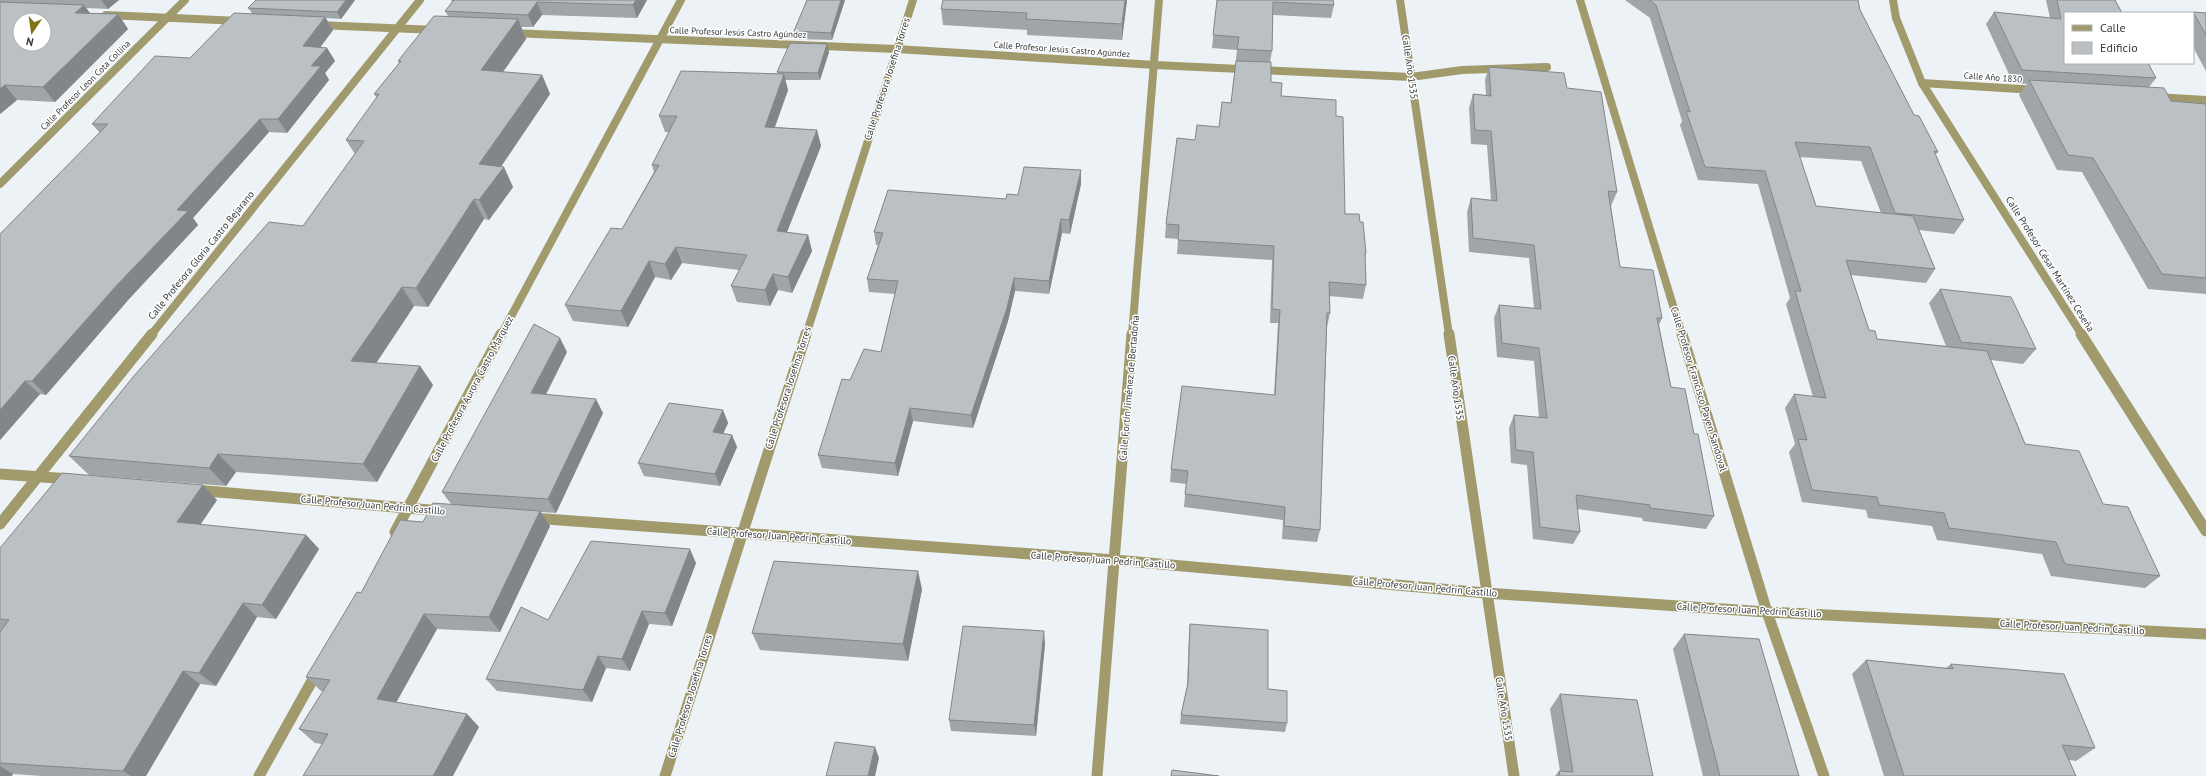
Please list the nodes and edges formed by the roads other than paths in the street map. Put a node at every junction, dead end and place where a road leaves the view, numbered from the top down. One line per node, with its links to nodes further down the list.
1 (184, 0): 10 (street, Calle Profesor Leon Cota Collina)
2 (420, 0): 13 (street, Calle Profesora Gloria Castro Bejarano)
3 (681, 0): 16 (street, Calle Profesora Aurora Castro Marquez)
4 (913, 0): 17 (street, Calle Profesora Josefina Torres)
5 (1160, 0): 18 (street, Calle Fortín Jiménez de Bertadoña)
6 (1400, 0): 20 (street, Calle Año 1535)
7 (1580, 0): 39 (street, Calle Profesor Francisco Payen Sandoval)
8 (1893, 0): 21 (street, Calle Profesor César Martínez Ceseña)
9 (95, 14): 10 (street)
10 (166, 18): 11 (street); 25 (street, Calle Profesor Leon Cota Collina)
11 (246, 22)
12 (309, 24): 13 (street)
13 (397, 29): 14 (street); 27 (street, Calle Profesora Gloria Castro Bejarano)
14 (443, 30)
15 (506, 33): 16 (street, Calle Profesor Jesús Castro Agúndez)
16 (661, 39): 17 (street, Calle Profesor Jesús Castro Agúndez); 30 (street, Calle Profesora Aurora Castro Marquez)
17 (896, 49): 18 (street, Calle Profesor Jesús Castro Agúndez); 35 (street, Calle Profesora Josefina Torres)
18 (1155, 65): 20 (street, Calle Profesor Jesús Castro Agúndez); 37 (street, Calle Fortín Jiménez de Bertadoña)
19 (1547, 67): 20 (street, Calle Profesor Jesús Castro Agúndez)
20 (1412, 77): 38 (street, Calle Año 1535)
21 (1922, 83): 22 (street, Calle Año 1830); 34 (street, Calle Profesor César Martínez Ceseña)
22 (2048, 90)
23 (2151, 97): 24 (street)
24 (2206, 100)
25 (0, 184)
26 (0, 474): 27 (street)
27 (36, 476): 28 (street); 33 (street, Calle Profesora Gloria Castro Bejarano)
28 (84, 480)
29 (186, 489): 30 (street, Calle Profesor Juan Pedrin Castillo)
30 (408, 509): 31 (street, Calle Profesor Juan Pedrin Castillo); 36 (street, Calle Profesora Aurora Castro Marquez)
31 (455, 512)
32 (519, 517): 35 (street, Calle Profesor Juan Pedrin Castillo)
33 (0, 524)
34 (2206, 531)
35 (741, 534): 37 (street, Calle Profesor Juan Pedrin Castillo); 43 (street, Calle Profesora Josefina Torres)
36 (389, 543)
37 (1115, 560): 38 (street, Calle Profesor Juan Pedrin Castillo); 44 (street, Calle Fortín Jiménez de Bertadoña)
38 (1486, 593): 39 (street, Calle Profesor Juan Pedrin Castillo); 45 (street, Calle Año 1535)
39 (1767, 612): 40 (street, Calle Profesor Juan Pedrin Castillo); 46 (street, Calle Profesor Francisco Payen Sandoval)
40 (2206, 634)
41 (324, 659): 42 (street)
42 (259, 776)
43 (665, 776)
44 (1097, 776)
45 (1514, 776)
46 (1824, 776)

